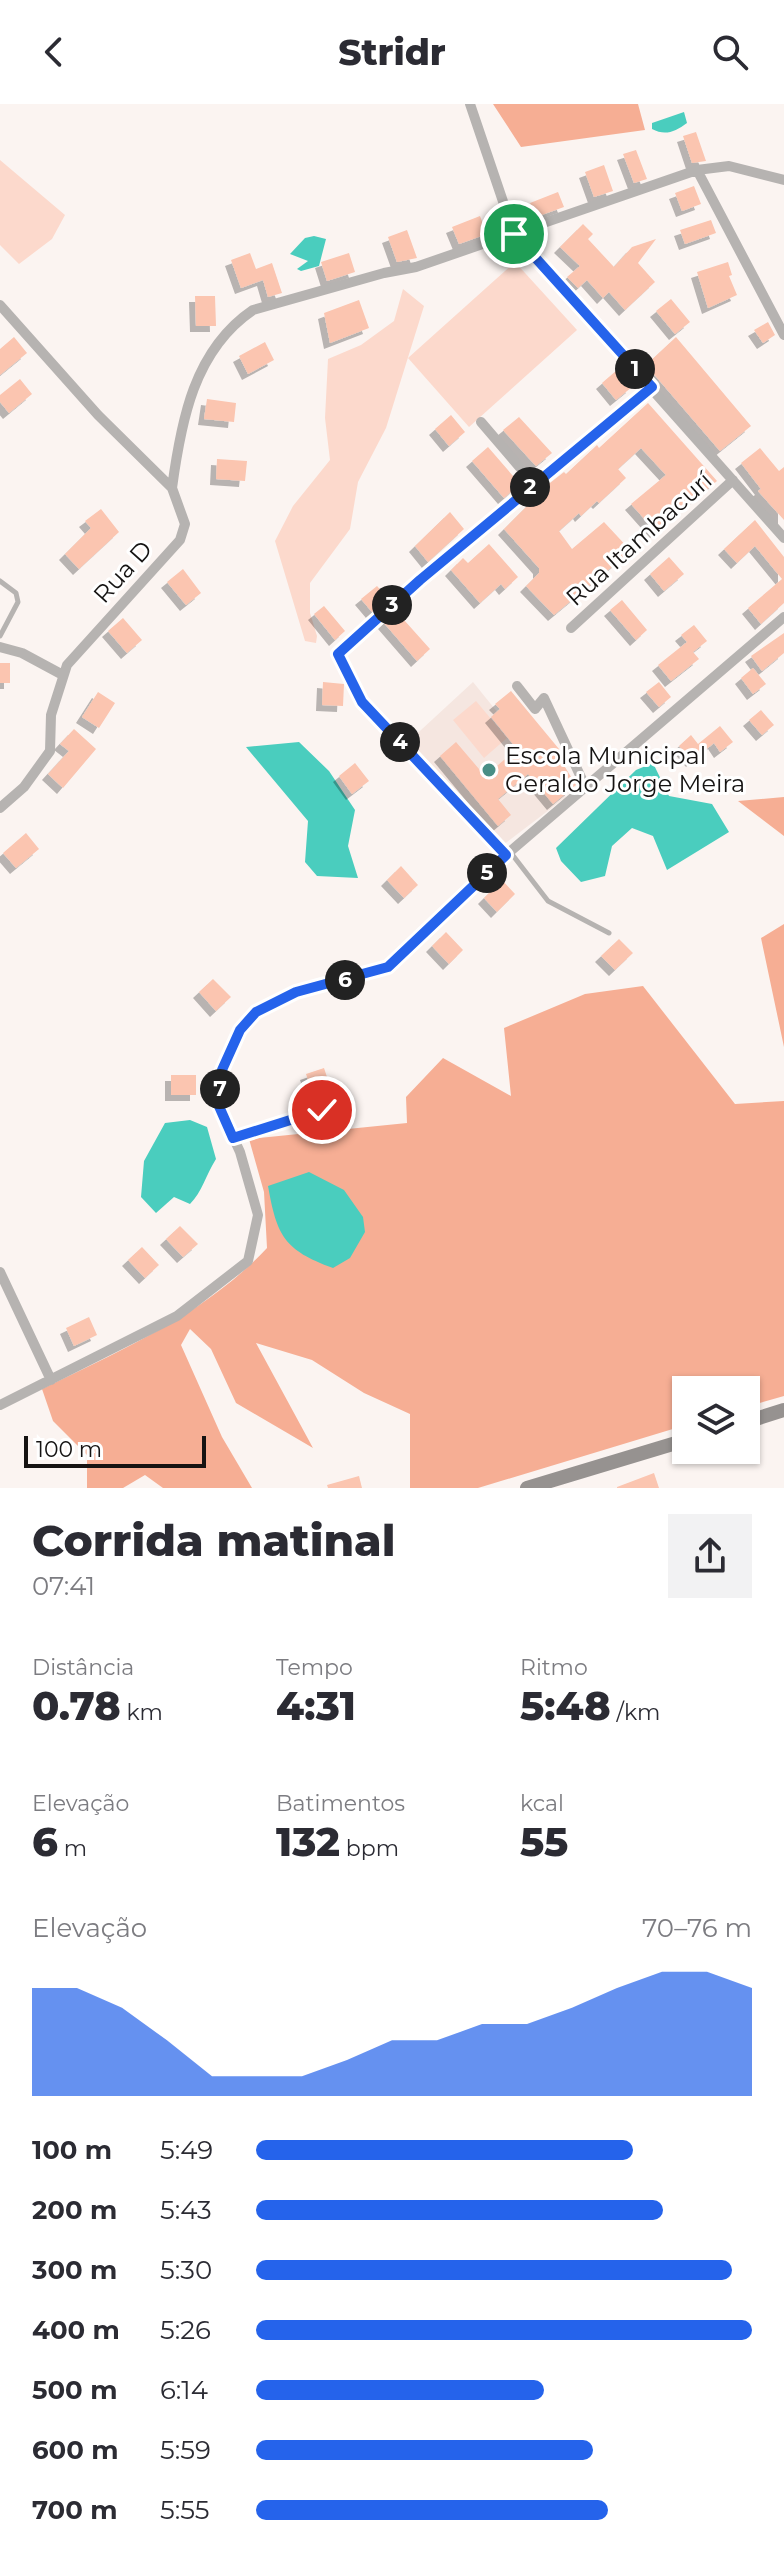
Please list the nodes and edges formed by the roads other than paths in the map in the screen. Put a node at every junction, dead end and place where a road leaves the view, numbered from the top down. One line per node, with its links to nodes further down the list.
1 (470, 104): 4 (street)
2 (697, 170): 3 (street); 4 (street); 6 (street)
3 (784, 180)
4 (514, 234): 7 (street); 11 (street)
5 (0, 305): 11 (street)
6 (784, 335)
7 (652, 387): 9 (street); 10 (street)
8 (481, 422): 10 (street)
9 (733, 480): 12 (street); 15 (street, Rua Itambacurí)
10 (534, 484): 22 (street)
11 (172, 488): 18 (street, Rua D)
12 (784, 538)
13 (0, 581): 16 (lane)
14 (784, 617): 20 (street)
15 (571, 628)
16 (0, 636)
17 (0, 647): 18 (street)
18 (61, 674): 21 (street)
19 (517, 686): 20 (street)
20 (585, 786): 22 (street)
21 (0, 808)
22 (508, 854): 23 (lane); 25 (street)
23 (609, 933)
24 (339, 1093): 25 (lane)
25 (233, 1138): 27 (street)
26 (0, 1272): 27 (street)
27 (51, 1380): 28 (street)
28 (0, 1405)
29 (784, 1410): 30 (main road)
30 (760, 1418)
31 (672, 1444): 32 (main road)
32 (527, 1488)

